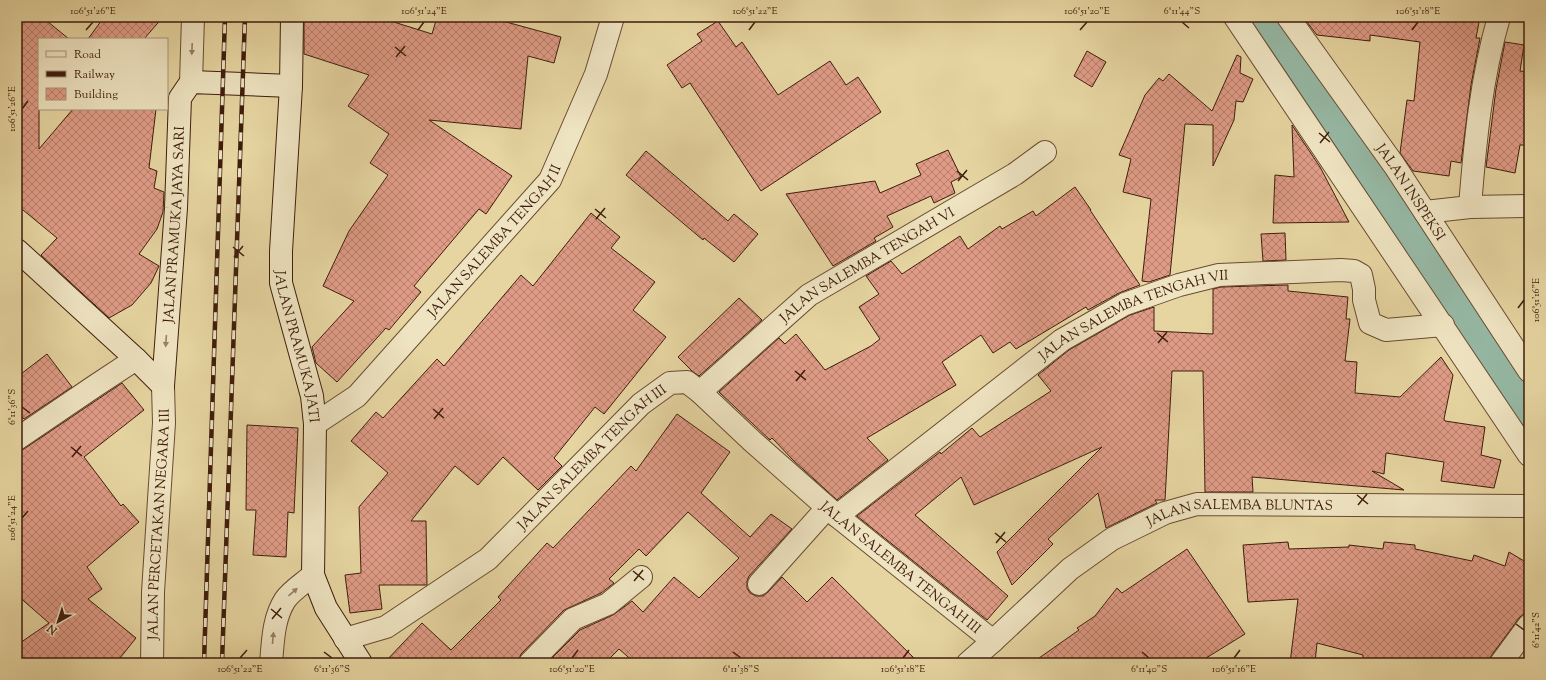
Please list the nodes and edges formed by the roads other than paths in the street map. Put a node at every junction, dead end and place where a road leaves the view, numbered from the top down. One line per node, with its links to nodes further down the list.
1 (193, 17): 7 (street, one-way to 7)
2 (292, 17): 8 (street, JALAN PRAMUKA JATI)
3 (613, 17): 19 (street, JALAN SALEMBA TENGAH II)
4 (1235, 17): 14 (street)
5 (1288, 17): 12 (street, JALAN INSPEKSI)
6 (1499, 17): 11 (street)
7 (191, 82): 8 (street); 17 (street, JALAN PRAMUKA JAYA SARI, one-way to 17)
8 (291, 86): 19 (street, JALAN PRAMUKA JATI)
9 (1045, 152): 18 (street, JALAN SALEMBA TENGAH VI)
10 (1529, 206): 11 (street)
11 (1470, 207): 12 (street)
12 (1425, 212): 16 (street, JALAN INSPEKSI)
13 (17, 250): 15 (street)
14 (1443, 325): 21 (street); 23 (street, JALAN SALEMBA TENGAH VII)
15 (136, 359): 17 (street); 20 (street)
16 (1529, 371)
17 (163, 386): 30 (street, JALAN PERCETAKAN NEGARA III)
18 (700, 392): 23 (street, JALAN SALEMBA TENGAH III); 28 (street, JALAN SALEMBA TENGAH III)
19 (315, 424): 24 (street, JALAN PRAMUKA JATI)
20 (17, 440)
21 (1529, 455)
22 (1528, 507): 29 (street, JALAN SALEMBA BLUNTAS)
23 (832, 512): 26 (street); 29 (street, JALAN SALEMBA TENGAH III)
24 (313, 575): 28 (street, JALAN PRAMUKA JATI); 31 (street, one-way to 24)
25 (641, 577): 33 (street)
26 (758, 584)
27 (1529, 626): 35 (street)
28 (345, 639): 32 (street, JALAN PRAMUKA JATI)
29 (993, 641): 34 (street, JALAN SALEMBA BLUNTAS)
30 (152, 663)
31 (271, 663)
32 (361, 663)
33 (530, 663)
34 (968, 663)
35 (1501, 663)

